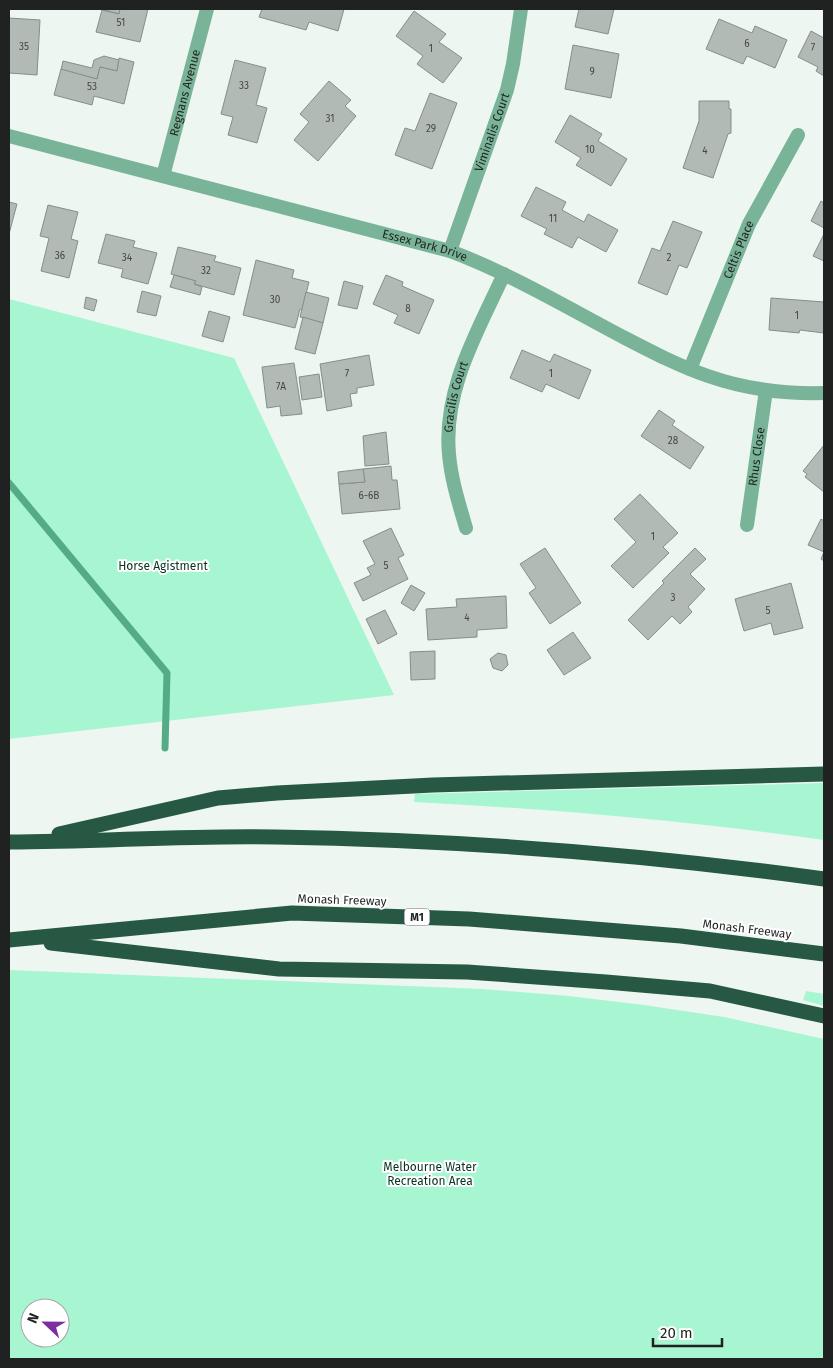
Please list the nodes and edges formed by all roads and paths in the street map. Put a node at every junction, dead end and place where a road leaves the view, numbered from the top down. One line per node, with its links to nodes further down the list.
1 (206, 9): 5 (street, Regnans Avenue)
2 (521, 9): 6 (street, Viminalis Court)
3 (798, 135): 8 (street, Celtis Place)
4 (9, 136): 5 (street, Essex Park Drive)
5 (163, 176): 6 (street, Essex Park Drive)
6 (450, 251): 7 (street, Essex Park Drive)
7 (504, 274): 8 (street, Essex Park Drive); 12 (street, Gracilis Court)
8 (690, 369): 9 (street, Essex Park Drive)
9 (766, 390): 10 (street, Essex Park Drive); 11 (street, Rhus Close)
10 (824, 393)
11 (747, 525)
12 (466, 528)
13 (824, 774): 15 (highway)
14 (9, 842): 15 (highway)
15 (26, 842): 16 (highway)
16 (824, 879)
17 (14, 940): 18 (highway, Monash Freeway / M1); 19 (highway)
18 (824, 954)
19 (824, 1016)

